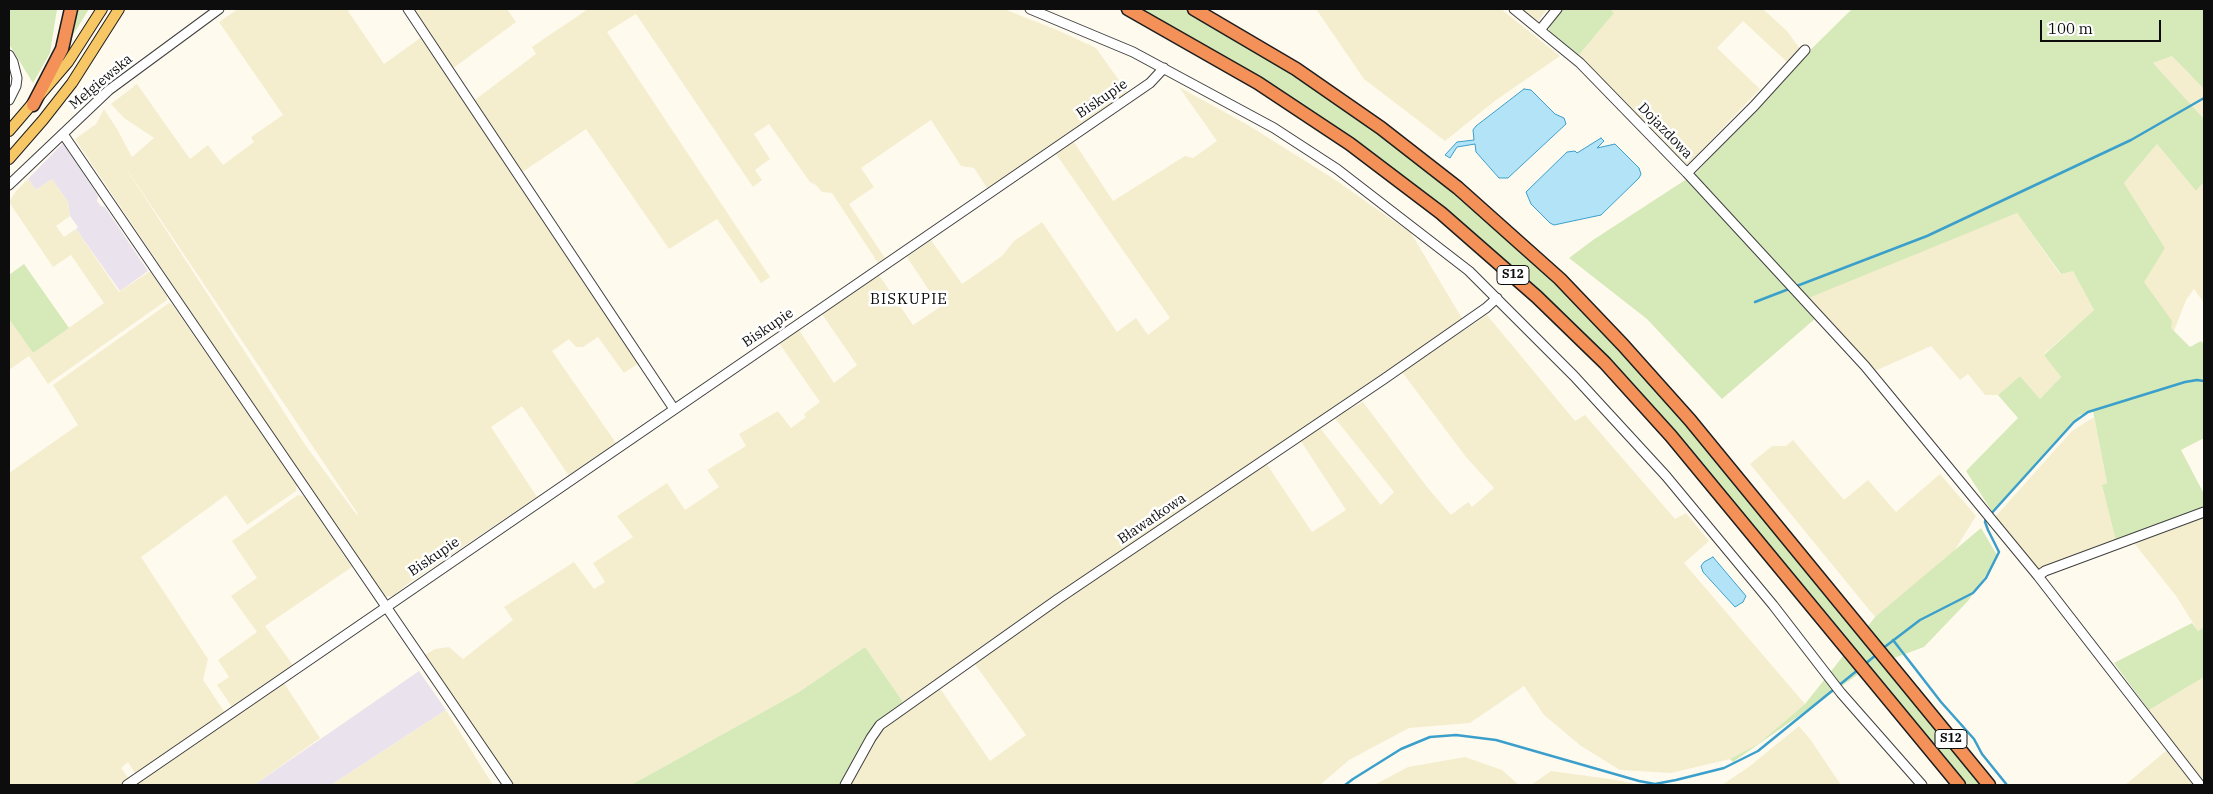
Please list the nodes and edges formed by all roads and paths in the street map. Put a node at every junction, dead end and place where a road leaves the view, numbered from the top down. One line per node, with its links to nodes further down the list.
1 (71, 9): 16 (highway)
2 (102, 9): 16 (main road)
3 (119, 9): 19 (main road)
4 (219, 9): 18 (street, Mełgiewska)
5 (408, 9): 23 (street)
6 (1030, 9): 14 (street)
7 (1128, 9): 31 (highway, S12)
8 (1194, 9): 32 (highway, S12)
9 (1514, 9): 11 (street, Dojazdowa)
10 (1557, 9): 11 (street)
11 (1540, 30): 20 (street, Dojazdowa)
12 (1805, 50): 20 (street)
13 (9, 55): 15 (street)
14 (1164, 68): 22 (street); 23 (street, Biskupie)
15 (9, 100)
16 (33, 105): 17 (main road)
17 (9, 131)
18 (63, 134): 21 (street, Mełgiewska); 26 (street)
19 (9, 159)
20 (1687, 173): 25 (street, Dojazdowa)
21 (9, 185)
22 (1497, 298): 29 (street, Bławatkowa); 30 (street)
23 (674, 409): 26 (street, Biskupie)
24 (2204, 512): 25 (street)
25 (2038, 576): 33 (street, Dojazdowa)
26 (385, 607): 27 (street, Biskupie); 28 (street)
27 (127, 785)
28 (508, 785)
29 (845, 785)
30 (1922, 785)
31 (1959, 785)
32 (1989, 785)
33 (2200, 785)

